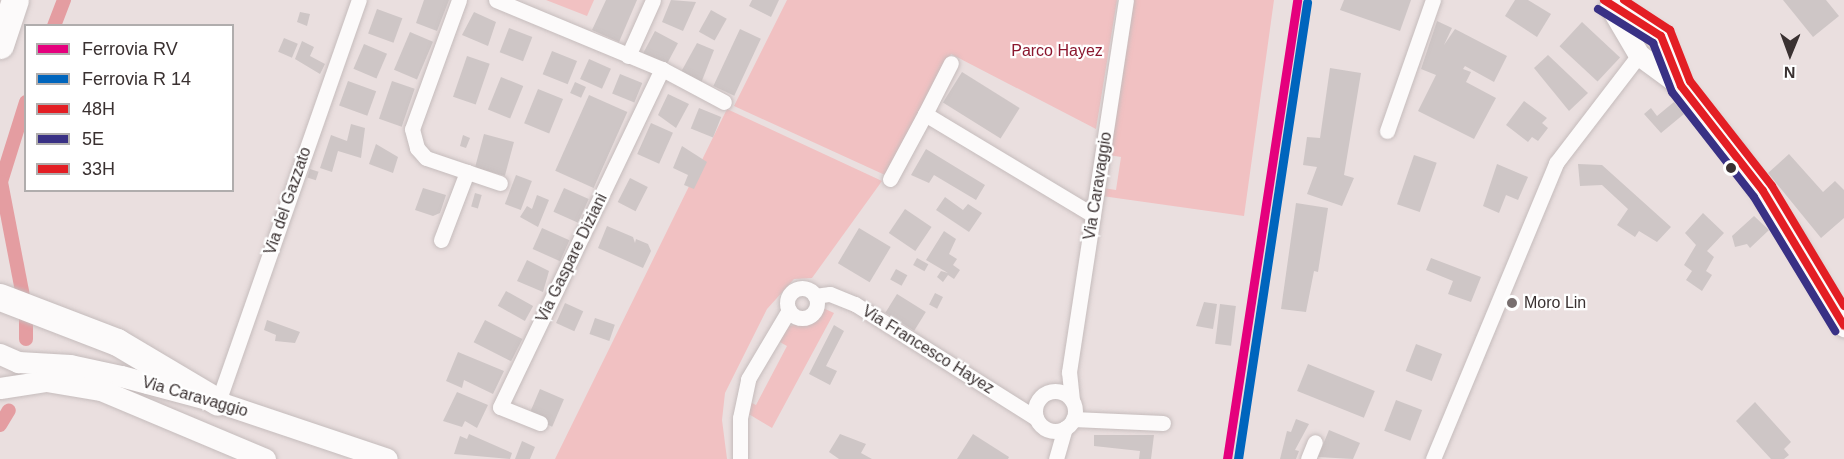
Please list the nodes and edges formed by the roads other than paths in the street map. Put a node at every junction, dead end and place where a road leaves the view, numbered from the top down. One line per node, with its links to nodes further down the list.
1 (15, 0): 10 (highway)
2 (359, 0): 33 (street, Via del Gazzato)
3 (459, 0): 19 (street)
4 (496, 0): 12 (street)
5 (653, 0): 12 (street)
6 (1126, 0): 22 (street, Via Caravaggio)
7 (1433, 0): 18 (street)
8 (1607, 3): 9 (main road); 11 (main road)
9 (1658, 37): 11 (main road); 15 (main road)
10 (0, 45)
11 (1641, 54): 15 (main road); 46 (street)
12 (628, 56): 14 (street)
13 (951, 63): 17 (street)
14 (662, 69): 16 (street); 35 (street, Via Gaspare Diziani)
15 (1681, 86): 27 (main road)
16 (724, 102)
17 (925, 114): 20 (street); 22 (street)
18 (1387, 131)
19 (468, 172): 21 (street); 23 (street)
20 (890, 179)
21 (500, 183)
22 (1093, 215): 29 (street, Via Caravaggio)
23 (441, 240)
24 (815, 296): 26 (street); 26 (street); 34 (street, Via Francesco Hayez)
25 (3, 298): 33 (highway)
26 (789, 310): 44 (street)
27 (1844, 326)
28 (0, 354): 33 (main road, Via Caravaggio)
29 (1069, 372): 31 (street, Via Caravaggio); 32 (street, Via Caravaggio)
30 (0, 388): 38 (main road, Via Caravaggio)
31 (1055, 391): 32 (street); 34 (street, Via Caravaggio)
32 (1072, 400): 37 (street, Via Caravaggio)
33 (218, 402): 43 (main road, Via Caravaggio)
34 (1036, 418): 37 (street, Via Caravaggio)
35 (540, 423)
36 (1163, 423): 37 (street)
37 (1063, 426): 40 (street, Via Caravaggio)
38 (214, 436): 41 (main road); 42 (main road, Via Caravaggio)
39 (1315, 442): 45 (street)
40 (1057, 455)
41 (241, 459)
42 (265, 459)
43 (387, 459)
44 (740, 459)
45 (1308, 459)
46 (1433, 459)

